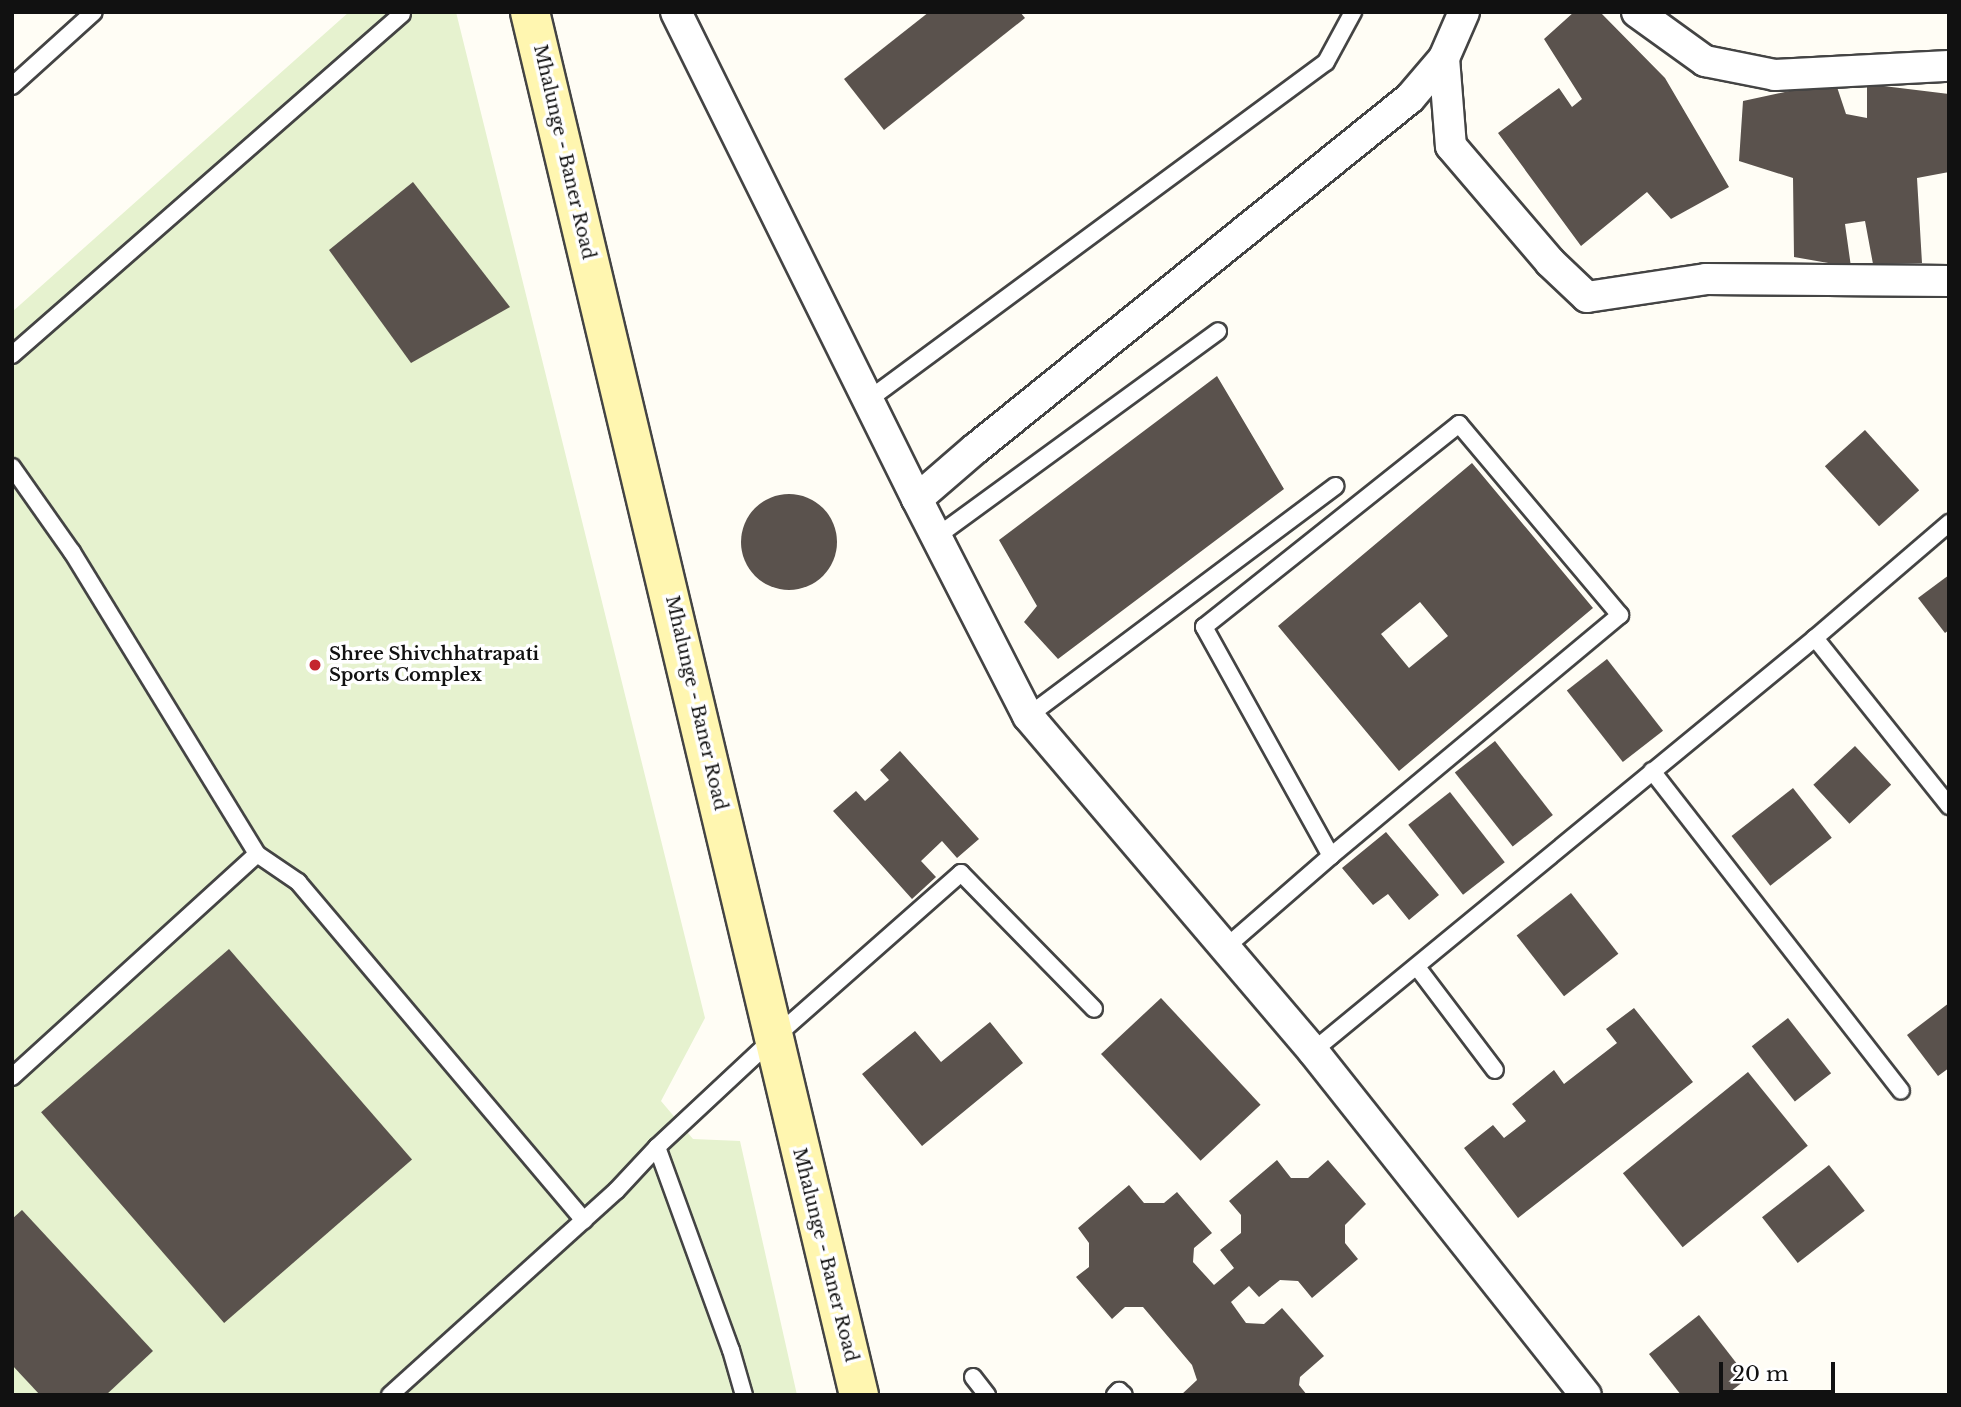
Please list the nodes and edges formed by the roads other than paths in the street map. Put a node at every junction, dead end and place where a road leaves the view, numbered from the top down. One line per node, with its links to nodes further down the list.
1 (94, 12): 10 (lane)
2 (530, 12): 29 (main road, Mhalunge - Baner Road)
3 (676, 12): 14 (street)
4 (1353, 12): 14 (lane)
5 (1464, 12): 8 (street)
6 (1637, 12): 9 (street)
7 (402, 14): 13 (lane)
8 (1444, 58): 11 (street); 17 (street)
9 (1949, 66)
10 (12, 86)
11 (1949, 281)
12 (1218, 331): 19 (lane)
13 (12, 355)
14 (868, 400): 17 (street)
15 (12, 467): 24 (lane)
16 (1336, 486): 21 (lane)
17 (917, 499): 19 (street)
18 (1949, 523): 20 (lane)
19 (936, 537): 21 (street)
20 (1815, 638): 22 (lane); 23 (lane)
21 (1028, 716): 26 (street)
22 (1652, 771): 27 (lane); 33 (lane)
23 (1949, 806)
24 (257, 854): 32 (lane); 35 (lane)
25 (1331, 856): 25 (lane); 26 (lane)
26 (1225, 948): 30 (street)
27 (1417, 967): 30 (lane); 31 (lane)
28 (1094, 1009): 29 (lane)
29 (775, 1037): 34 (lane); 39 (main road, Mhalunge - Baner Road)
30 (1312, 1051): 43 (street)
31 (1494, 1070)
32 (12, 1077)
33 (1901, 1091)
34 (657, 1147): 35 (lane); 38 (lane)
35 (584, 1220): 37 (lane)
36 (973, 1377): 40 (lane)
37 (390, 1395)
38 (744, 1395)
39 (859, 1395)
40 (987, 1395)
41 (1115, 1395): 42 (lane)
42 (1124, 1395)
43 (1586, 1395)

